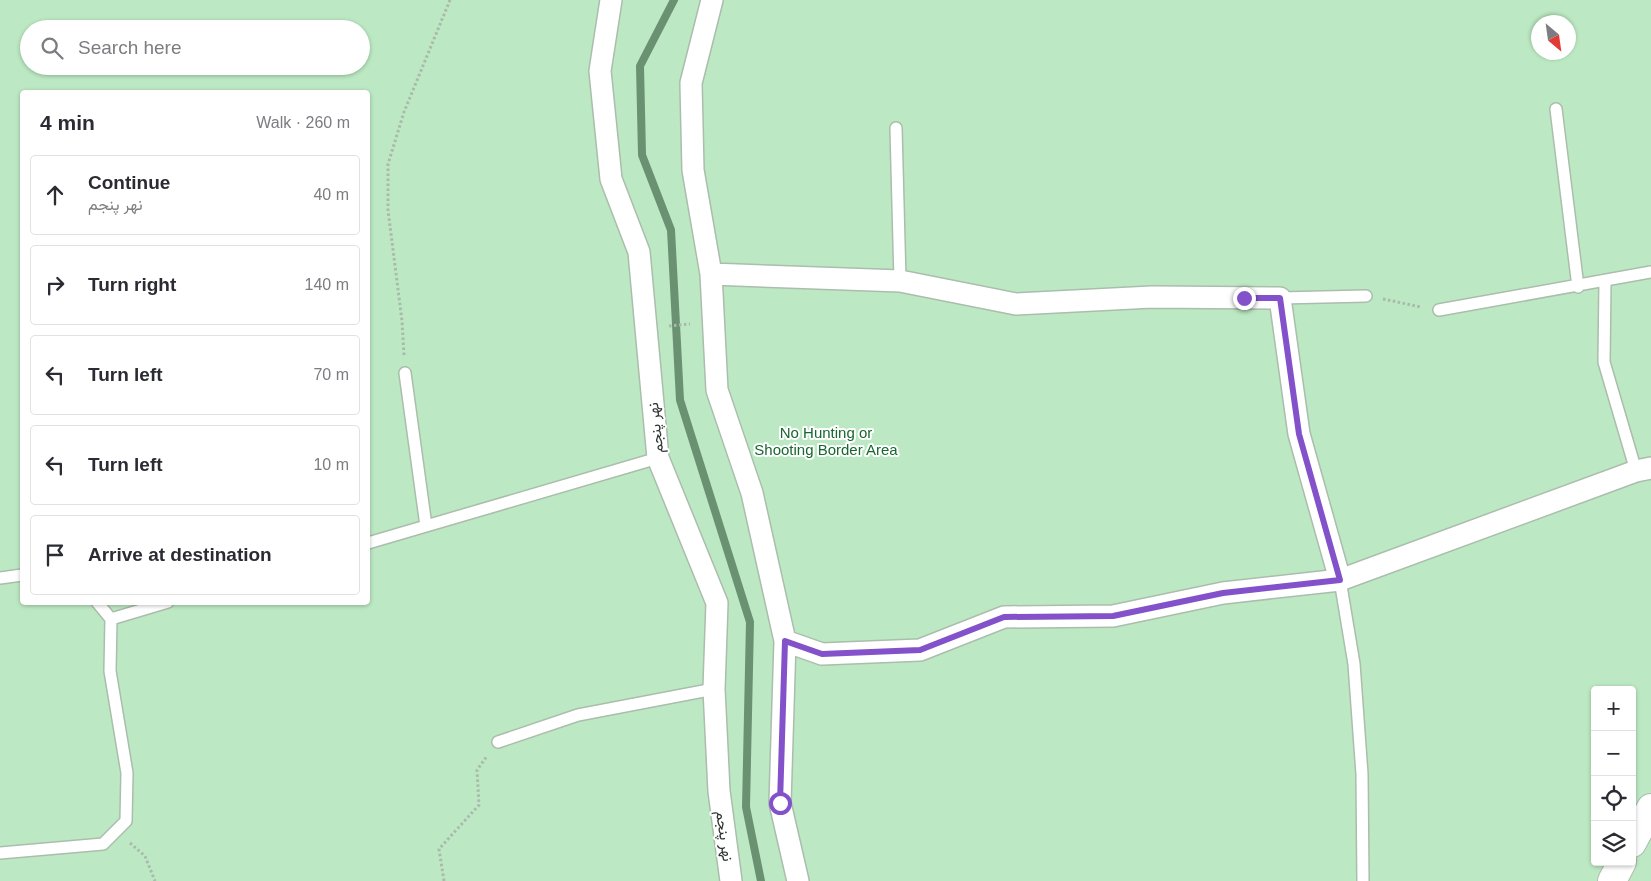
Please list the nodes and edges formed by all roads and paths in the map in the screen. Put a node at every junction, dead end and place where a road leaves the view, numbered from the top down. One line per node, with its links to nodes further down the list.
1 (450, 0): 16 (path)
2 (611, 0): 17 (street, نهر پنجم)
3 (712, 0): 7 (street)
4 (1556, 109): 10 (lane)
5 (896, 128): 8 (lane)
6 (1651, 272): 9 (lane)
7 (711, 274): 8 (street); 27 (street)
8 (900, 281): 12 (street)
9 (1605, 282): 10 (lane); 18 (lane)
10 (1578, 287): 13 (lane)
11 (1366, 296): 12 (lane); 13 (path)
12 (1280, 298): 23 (street)
13 (1439, 310)
14 (696, 324): 15 (path)
15 (667, 326)
16 (405, 373): 19 (lane)
17 (658, 458): 19 (lane); 28 (street, نهر پنجم)
18 (1644, 469): 23 (street)
19 (426, 526): 20 (lane)
20 (370, 542)
21 (20, 575): 22 (lane)
22 (0, 578)
23 (1340, 580): 27 (street); 39 (lane)
24 (99, 605): 26 (lane)
25 (158, 605): 26 (lane)
26 (111, 619): 31 (lane)
27 (785, 641): 38 (street)
28 (714, 689): 29 (lane); 37 (street, نهر پنجم)
29 (498, 742): 36 (path)
30 (1651, 808): 32 (street)
31 (116, 831): 33 (lane); 35 (path)
32 (1636, 836)
33 (0, 853)
34 (1620, 866): 40 (street)
35 (155, 881)
36 (444, 881)
37 (731, 881)
38 (798, 881)
39 (1363, 881)
40 (1612, 881)

